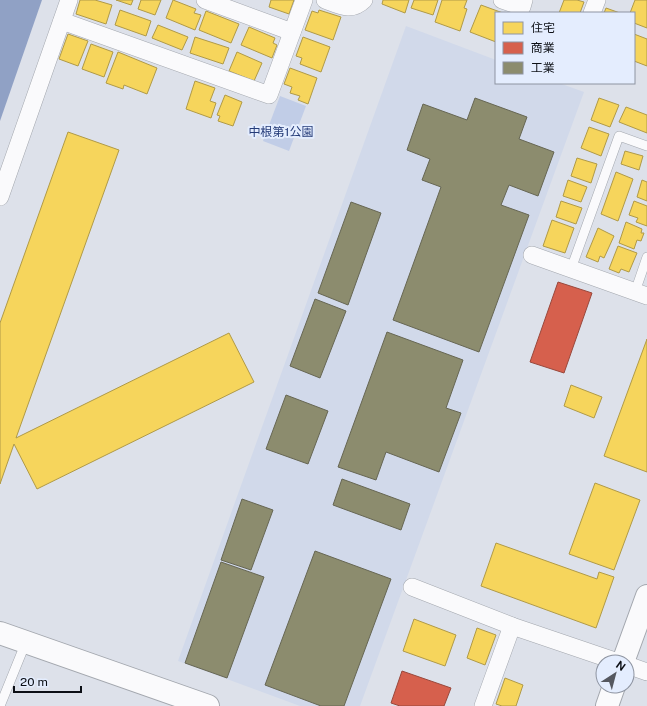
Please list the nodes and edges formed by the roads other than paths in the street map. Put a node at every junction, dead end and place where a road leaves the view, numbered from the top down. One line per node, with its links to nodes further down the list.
1 (69, 0): 10 (street)
2 (205, 0): 11 (street)
3 (304, 0): 11 (street)
4 (324, 0): 5 (street)
5 (364, 0)
6 (502, 0): 7 (street)
7 (524, 0)
8 (597, 0): 9 (street)
9 (592, 12)
10 (62, 21): 11 (street); 13 (street)
11 (292, 32)
12 (647, 146): 16 (lane)
13 (0, 197)
14 (532, 254): 16 (street)
15 (647, 257): 17 (lane)
16 (572, 269): 17 (street)
17 (641, 294)
18 (412, 587): 20 (street)
19 (647, 596): 24 (street)
20 (512, 626): 23 (street); 30 (street)
21 (0, 633): 22 (street)
22 (26, 642): 28 (lane); 29 (street)
23 (595, 654)
24 (626, 654)
25 (635, 668): 26 (street)
26 (647, 672)
27 (611, 694): 31 (street)
28 (1, 702)
29 (208, 706)
30 (483, 706)
31 (607, 706)

